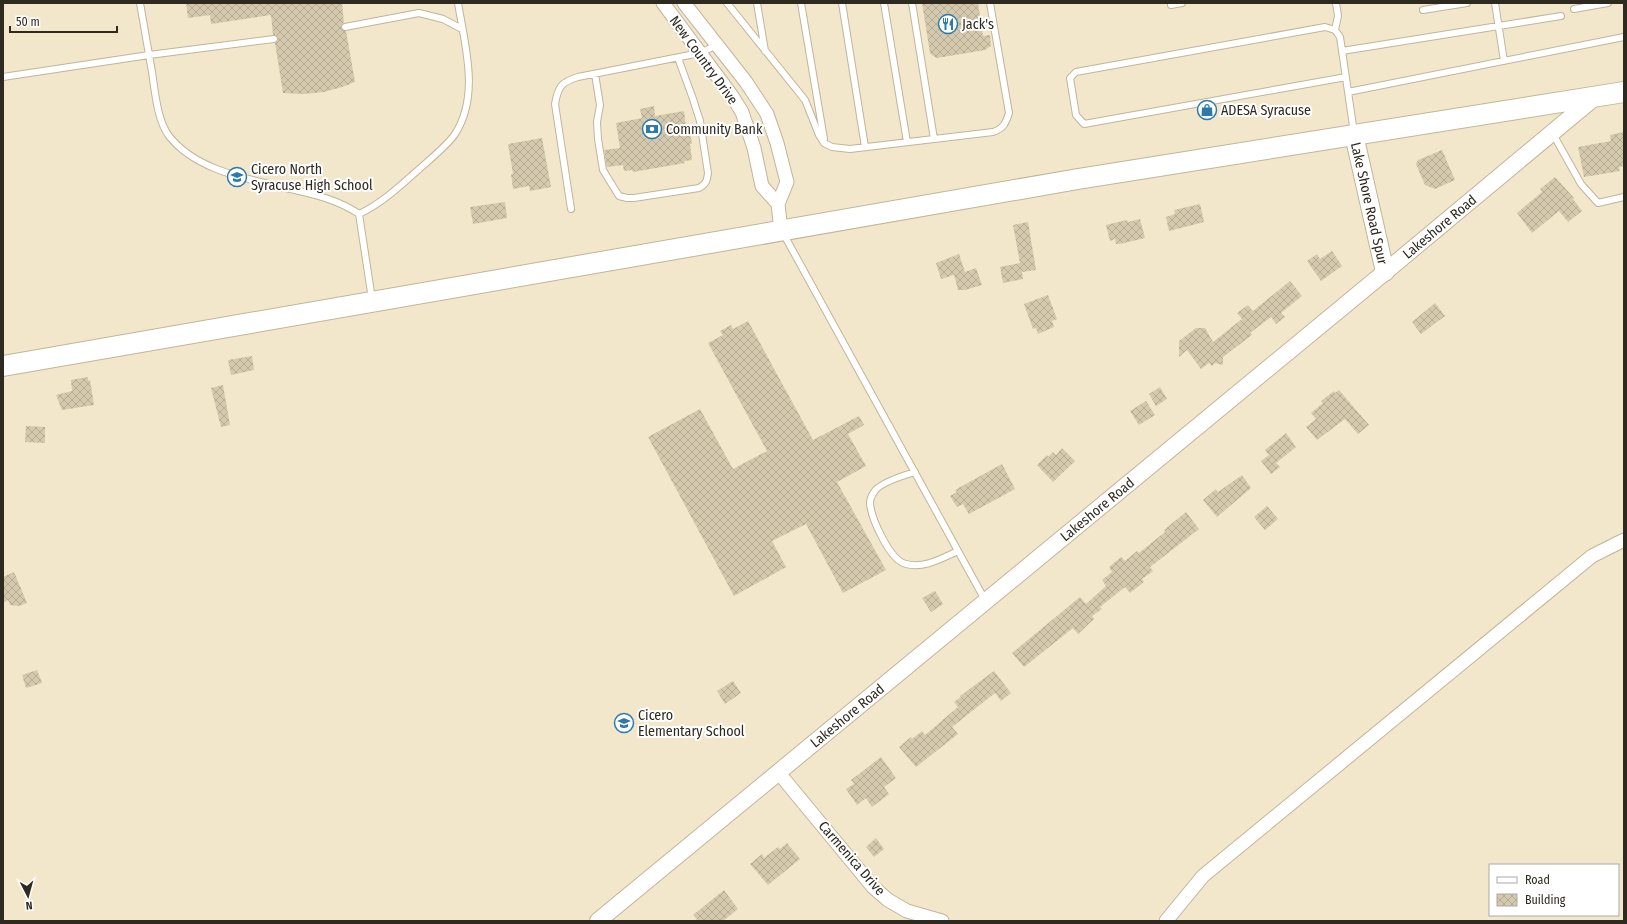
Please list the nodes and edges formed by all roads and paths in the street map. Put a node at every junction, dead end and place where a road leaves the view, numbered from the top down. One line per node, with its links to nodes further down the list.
1 (140, 3): 31 (lane)
2 (458, 3): 23 (lane)
3 (663, 3): 30 (street, New Country Drive)
4 (684, 3): 27 (street, New Country Drive)
5 (727, 3): 28 (lane)
6 (757, 3): 28 (lane)
7 (800, 3): 44 (lane)
8 (842, 3): 45 (lane)
9 (884, 3): 43 (lane)
10 (912, 3): 42 (lane)
11 (990, 3): 42 (lane)
12 (1171, 3): 13 (lane)
13 (1182, 3)
14 (1336, 3): 24 (lane)
15 (1467, 3): 19 (lane)
16 (1495, 3): 21 (lane)
17 (1608, 3): 18 (lane)
18 (1574, 9)
19 (1423, 10)
20 (1561, 16): 21 (lane)
21 (1498, 25): 29 (lane); 33 (lane)
22 (345, 27): 23 (lane)
23 (462, 29): 49 (lane)
24 (1335, 30): 29 (lane); 36 (lane)
25 (1624, 37): 33 (lane)
26 (274, 39): 31 (lane)
27 (717, 45): 30 (lane); 47 (street, New Country Drive)
28 (765, 51): 44 (lane)
29 (1342, 51): 36 (lane)
30 (700, 53): 32 (lane); 47 (street, New Country Drive)
31 (149, 55): 35 (lane); 49 (lane)
32 (678, 58): 34 (lane); 34 (lane)
33 (1504, 61): 37 (lane)
34 (595, 74): 48 (lane)
35 (3, 77)
36 (1346, 78): 37 (lane)
37 (1348, 92): 41 (lane)
38 (1624, 92): 39 (main road)
39 (1594, 96): 40 (street, Lakeshore Road); 41 (main road)
40 (1552, 132): 46 (lane); 51 (street, Lakeshore Road)
41 (1354, 135): 50 (main road); 51 (main road, Lake Shore Road Spur)
42 (934, 139): 43 (lane)
43 (906, 142): 45 (lane)
44 (824, 143): 45 (lane)
45 (865, 147)
46 (1624, 197)
47 (778, 204): 50 (street, New Country Drive)
48 (572, 209)
49 (359, 214): 52 (lane)
50 (781, 231): 52 (main road); 54 (lane)
51 (1385, 272): 57 (street, Lakeshore Road)
52 (373, 302): 53 (main road)
53 (3, 366)
54 (915, 472): 56 (lane); 56 (lane)
55 (1624, 540): 61 (street)
56 (958, 551): 57 (lane)
57 (986, 601): 58 (street, Lakeshore Road)
58 (778, 772): 59 (street, Lakeshore Road); 60 (street, Carmenica Drive)
59 (598, 921)
60 (942, 921)
61 (1166, 921)

